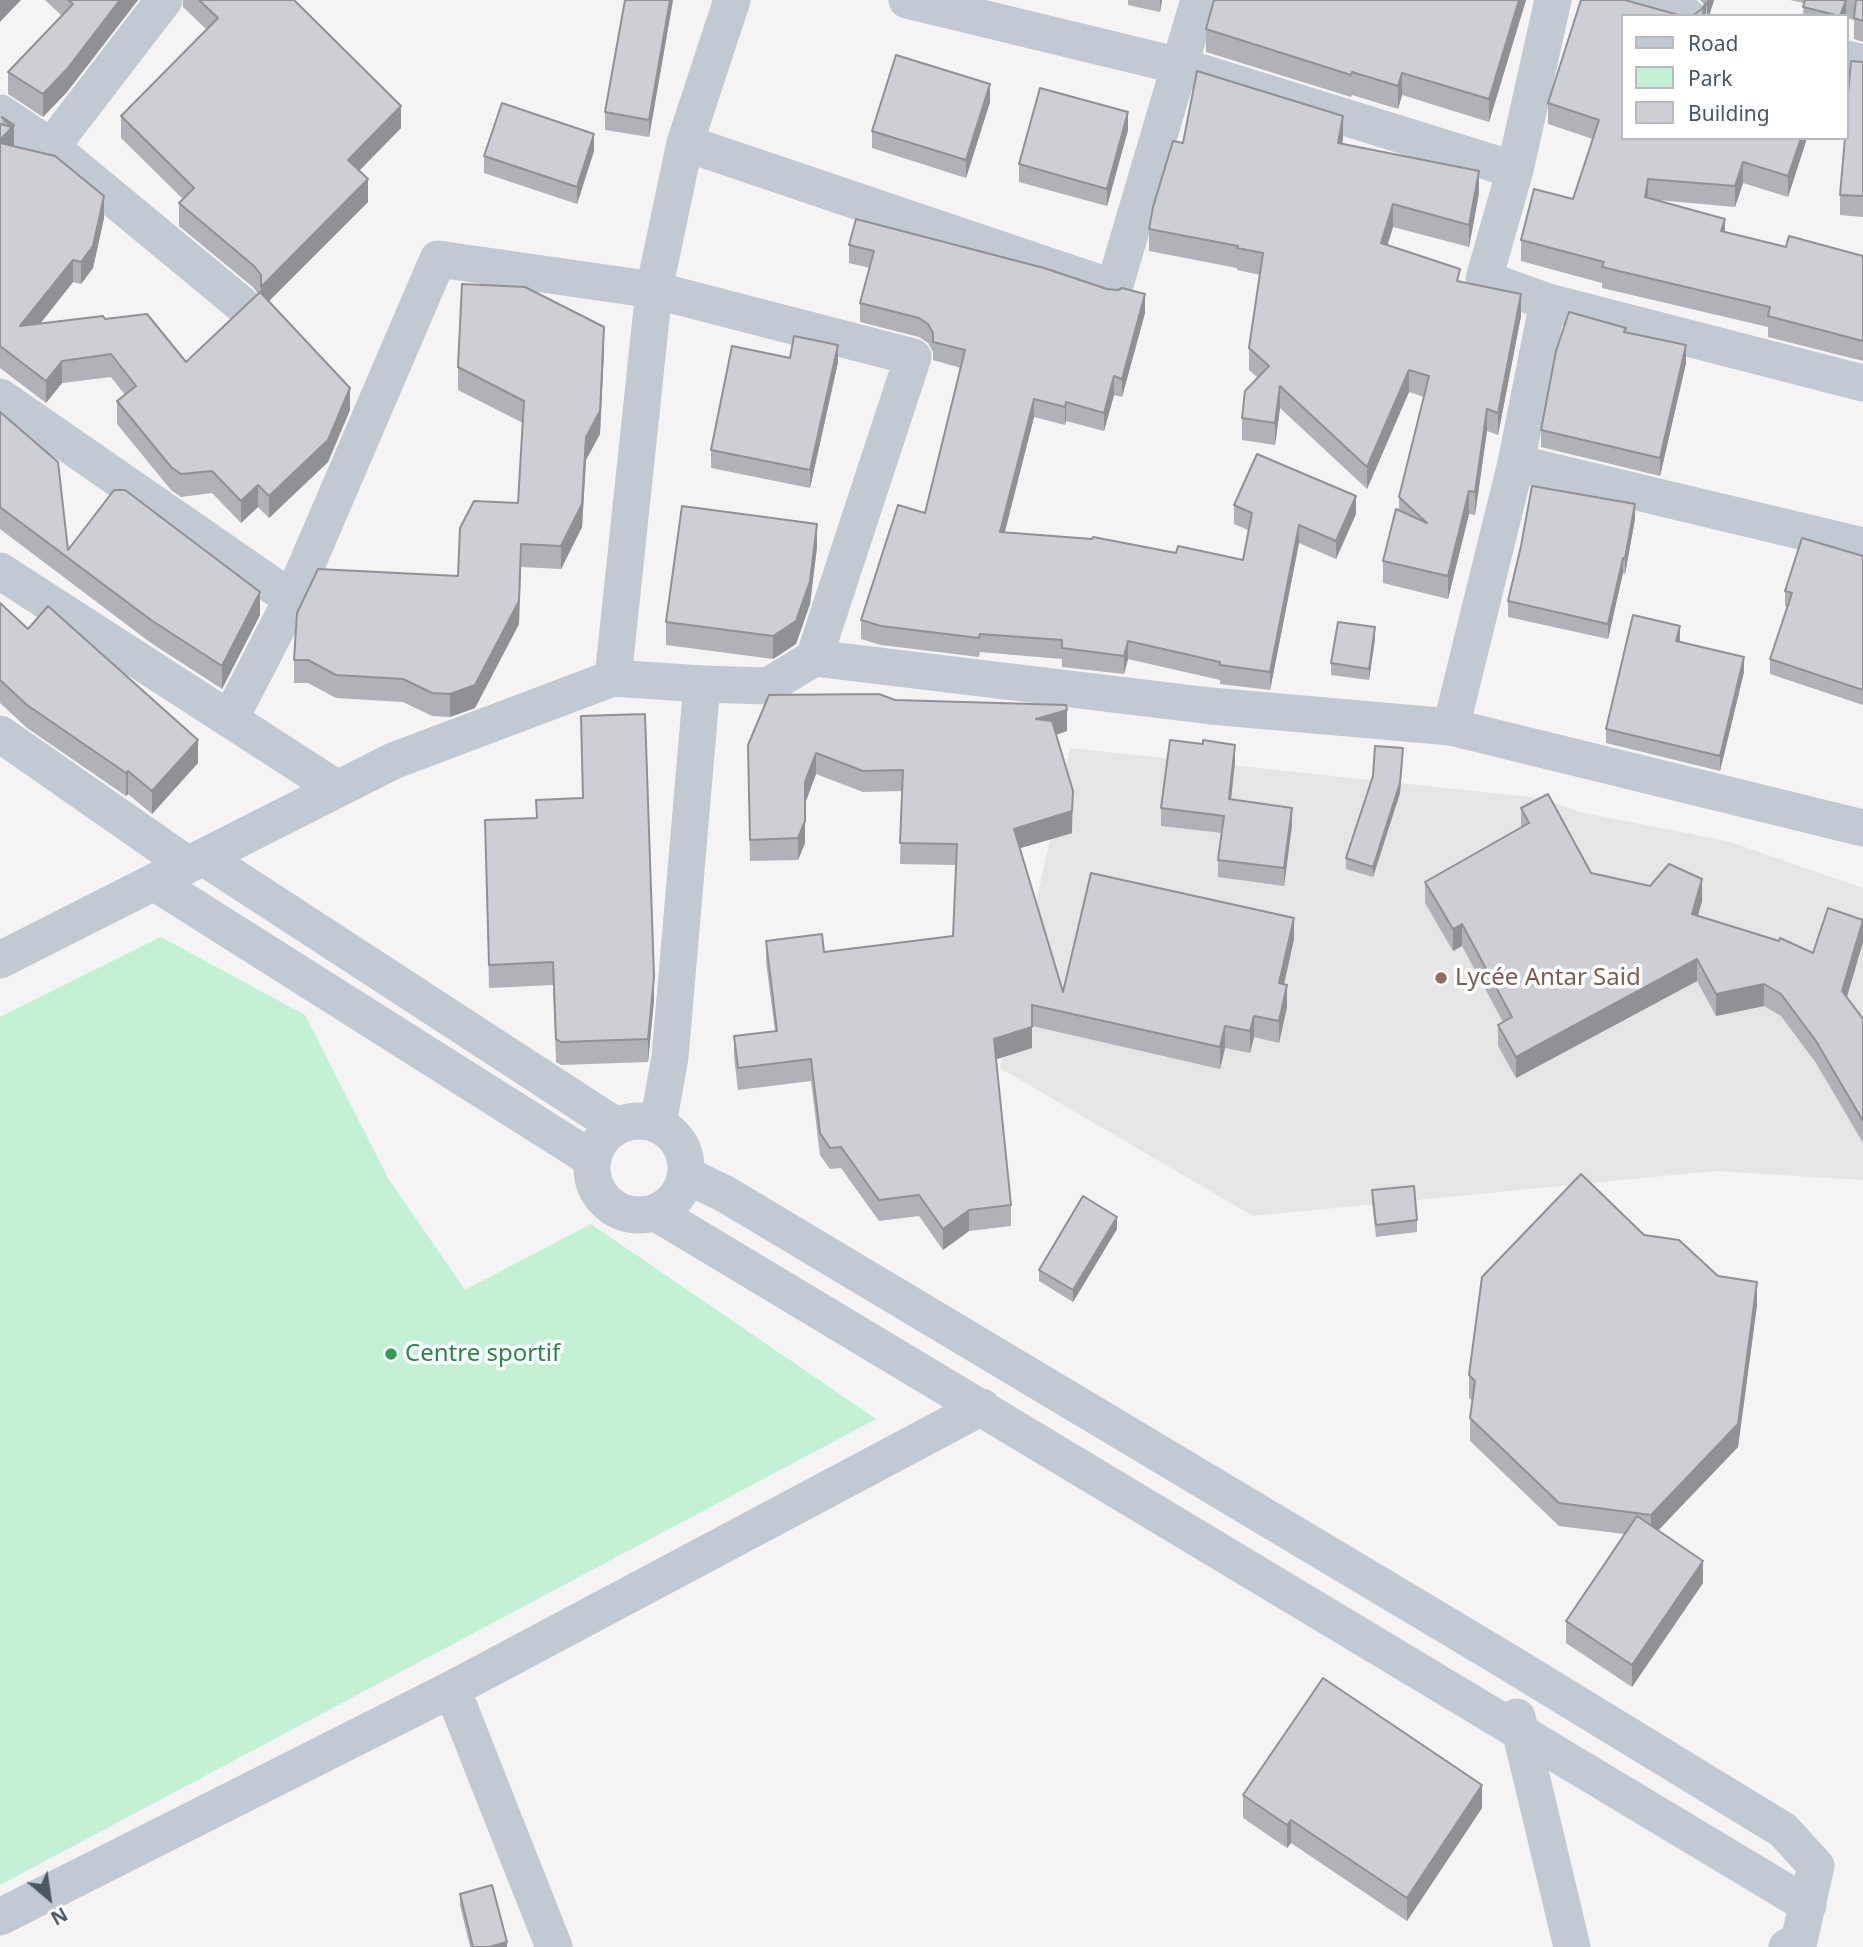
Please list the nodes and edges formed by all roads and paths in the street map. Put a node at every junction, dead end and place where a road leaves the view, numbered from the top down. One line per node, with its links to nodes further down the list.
1 (164, 0): 11 (street)
2 (732, 0): 10 (street)
3 (907, 0): 8 (street)
4 (1199, 0): 8 (street)
5 (1553, 0): 12 (street)
6 (1628, 0): 7 (street)
7 (1680, 14)
8 (1181, 66): 10 (street); 12 (street)
9 (0, 113): 11 (street)
10 (685, 143): 13 (street)
11 (51, 147): 15 (street)
12 (1515, 170): 14 (street)
13 (654, 289): 21 (street); 22 (street); 23 (street)
14 (1548, 302): 16 (street); 18 (street)
15 (242, 304)
16 (1863, 383)
17 (0, 397): 21 (street)
18 (1516, 463): 19 (street); 26 (street)
19 (1863, 546)
20 (0, 570): 25 (street)
21 (292, 599): 25 (street)
22 (814, 658): 24 (street); 26 (street)
23 (613, 678): 24 (street); 28 (street)
24 (702, 684): 33 (street)
25 (230, 719): 28 (street)
26 (1451, 727): 29 (street)
27 (0, 734): 30 (street)
28 (336, 788): 30 (street)
29 (1863, 828)
30 (195, 861): 31 (street); 34 (street)
31 (154, 882): 32 (street); 35 (street)
32 (0, 960)
33 (658, 1124): 34 (street); 36 (street)
34 (616, 1126): 35 (street)
35 (592, 1159): 37 (street)
36 (686, 1175): 37 (street); 39 (street)
37 (656, 1213): 38 (street)
38 (982, 1407): 40 (street); 41 (street)
39 (1508, 1662): 41 (street); 42 (street)
40 (452, 1689): 43 (street); 44 (street)
41 (1519, 1731): 42 (street); 45 (street)
42 (1808, 1905): 46 (street)
43 (0, 1917)
44 (554, 1947)
45 (1572, 1947)
46 (1787, 1947)

